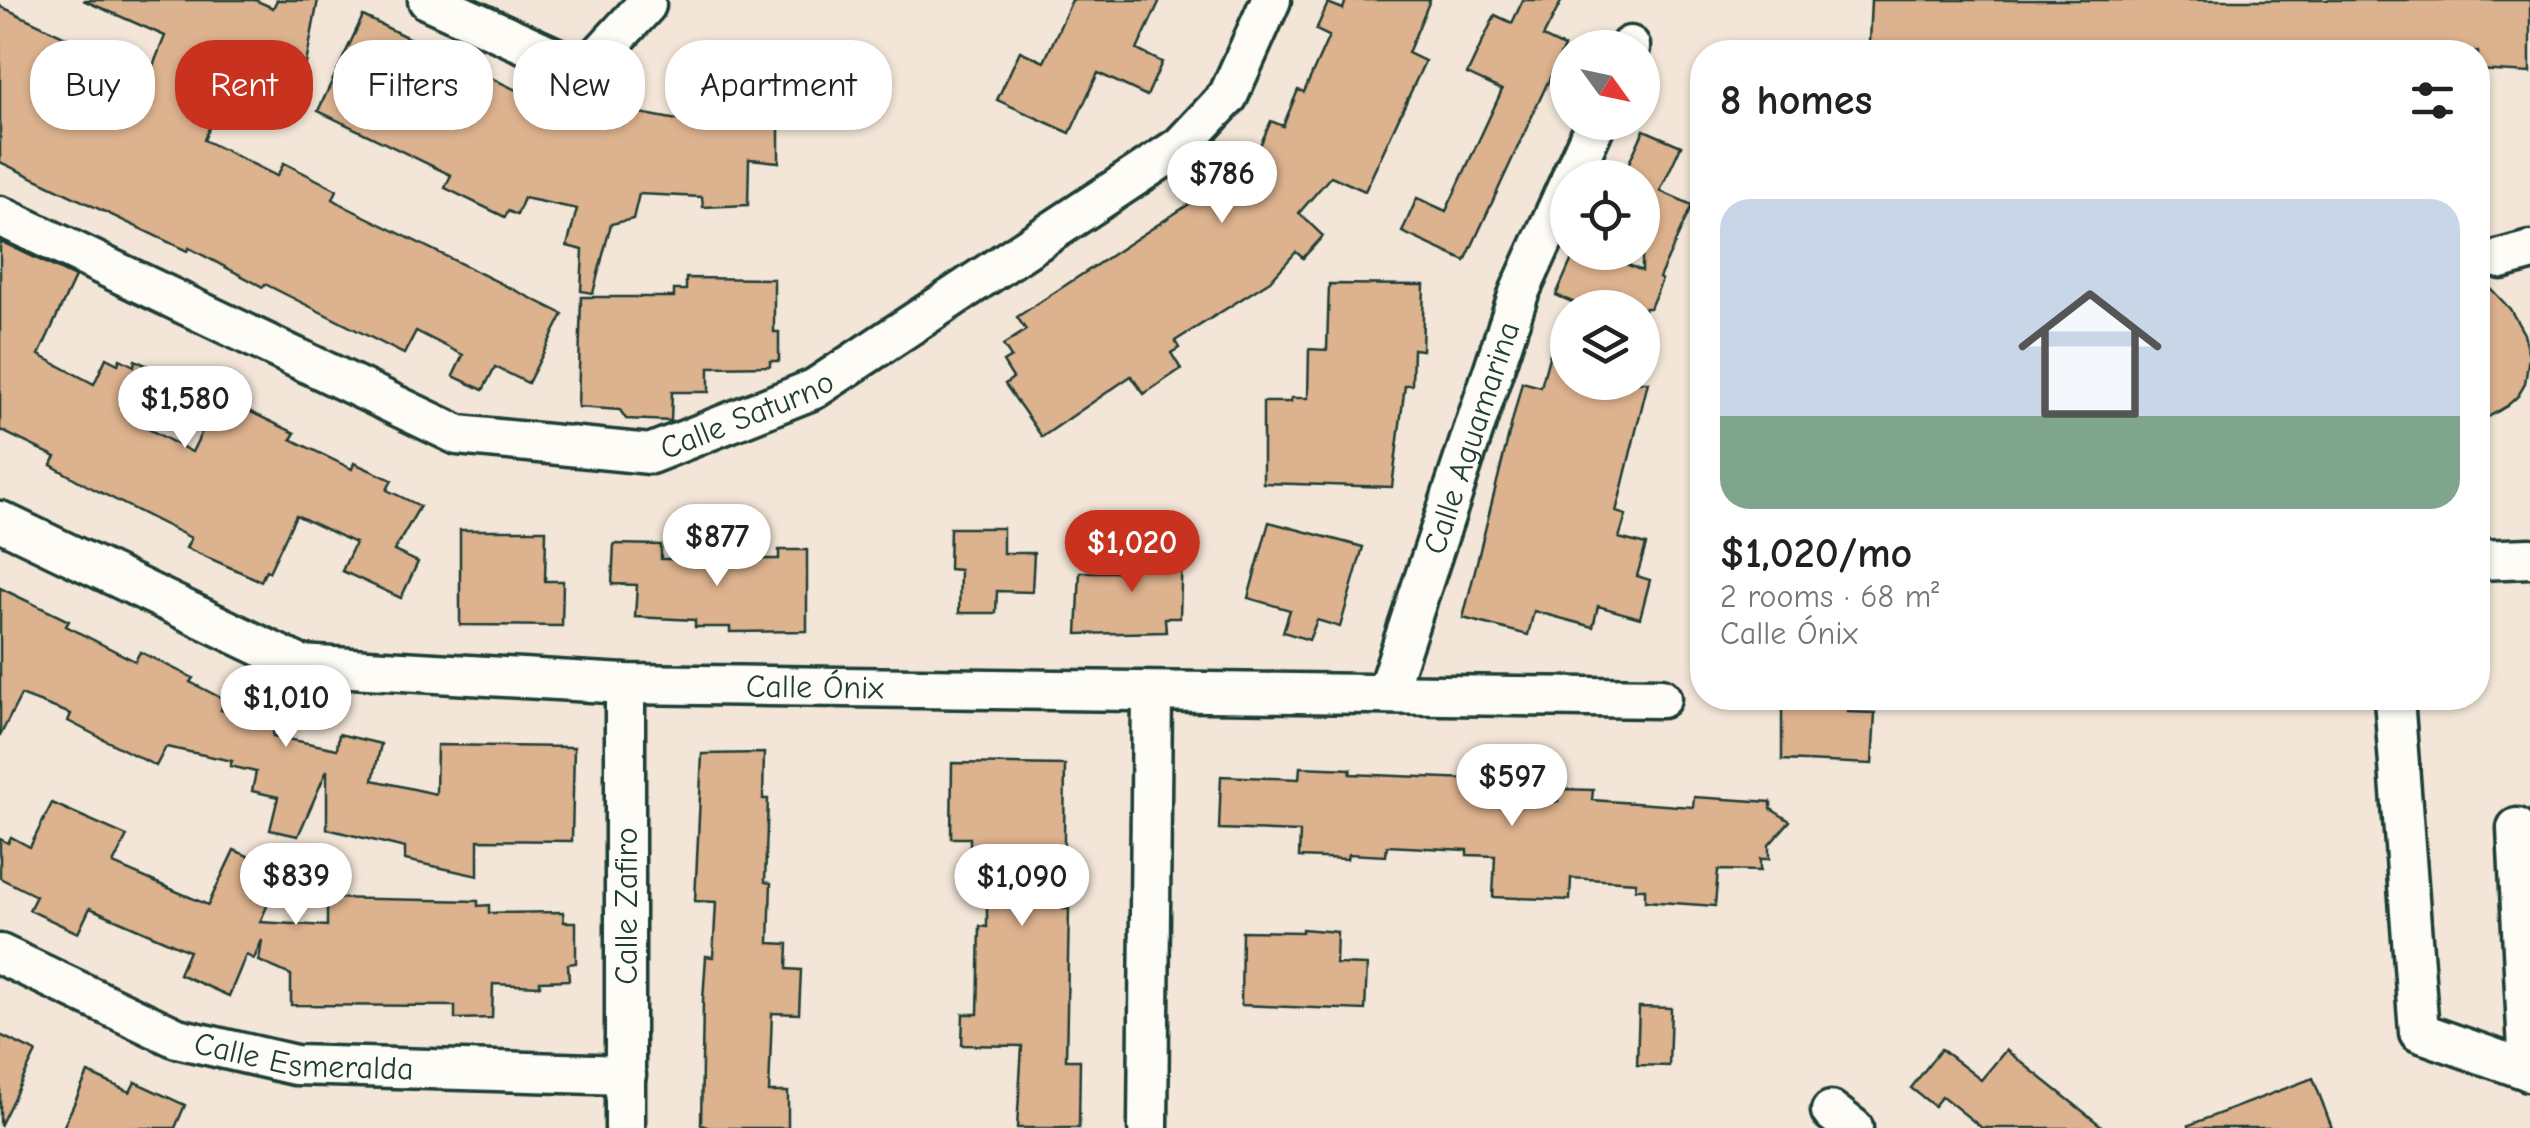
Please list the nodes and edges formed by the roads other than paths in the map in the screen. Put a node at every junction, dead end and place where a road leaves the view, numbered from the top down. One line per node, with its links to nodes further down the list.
1 (428, 0): 3 (street)
2 (1271, 0): 4 (street, Calle Saturno)
3 (646, 5)
4 (0, 216)
5 (1550, 224): 11 (street, Calle Aguamarina)
6 (0, 521): 9 (street, Calle Ónix)
7 (2530, 558): 8 (street)
8 (2490, 560)
9 (625, 684): 10 (street, Calle Ónix); 17 (street, Calle Zafiro)
10 (1152, 693): 11 (street, Calle Ónix); 19 (street)
11 (1386, 694): 12 (street, Calle Ónix)
12 (1661, 698)
13 (2395, 710): 16 (street)
14 (2517, 828): 16 (street)
15 (0, 954): 17 (street, Calle Esmeralda)
16 (2530, 1071)
17 (626, 1076): 18 (street, Calle Zafiro)
18 (625, 1128)
19 (1148, 1128)

